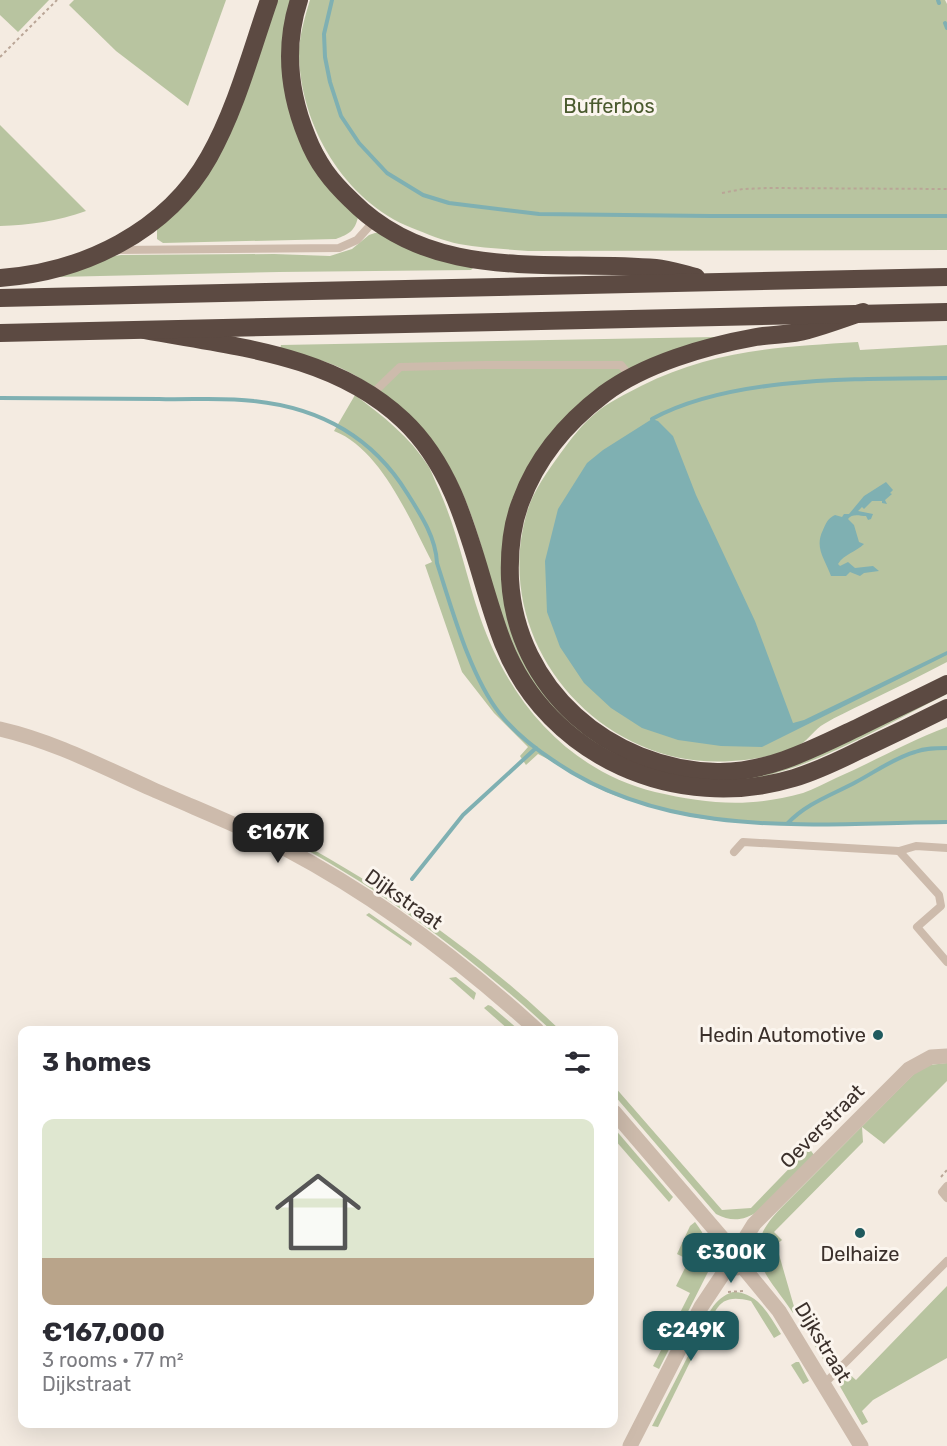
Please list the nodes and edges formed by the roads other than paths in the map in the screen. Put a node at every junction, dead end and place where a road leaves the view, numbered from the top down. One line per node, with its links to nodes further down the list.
1 (269, 0): 4 (highway)
2 (299, 0): 3 (highway)
3 (375, 221): 4 (lane); 7 (highway)
4 (109, 250): 6 (highway)
5 (947, 277): 7 (highway)
6 (0, 278)
7 (721, 283): 8 (highway)
8 (0, 298)
9 (864, 312): 10 (highway); 11 (highway); 13 (highway)
10 (947, 312)
11 (144, 330): 12 (highway); 14 (highway)
12 (0, 333)
13 (630, 377): 14 (lane); 20 (highway)
14 (372, 394): 21 (highway)
15 (947, 675): 20 (highway)
16 (947, 684): 20 (highway)
17 (947, 708): 21 (highway)
18 (947, 716): 21 (highway)
19 (0, 729): 26 (street, Dijkstraat)
20 (809, 751)
21 (769, 785)
22 (947, 848): 23 (lane)
23 (899, 851): 24 (lane); 25 (lane)
24 (734, 852)
25 (947, 962)
26 (532, 1026)
27 (946, 1054): 31 (street, Oeverstraat)
28 (618, 1116): 31 (street)
29 (947, 1186): 30 (lane)
30 (947, 1198)
31 (735, 1245): 33 (street)
32 (947, 1261): 34 (lane)
33 (735, 1266): 34 (street, Dijkstraat); 35 (street)
34 (824, 1384): 36 (street, Dijkstraat)
35 (630, 1446)
36 (861, 1446)

